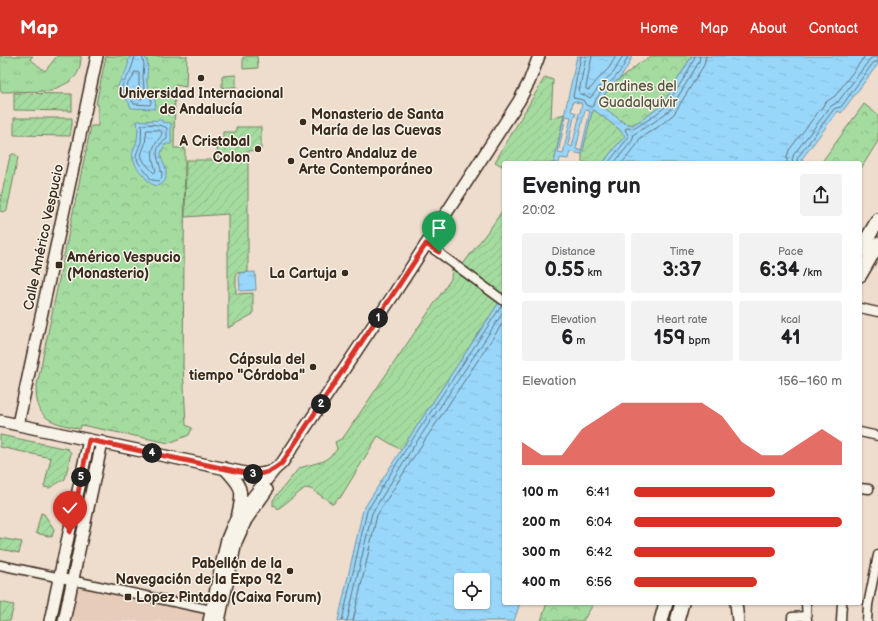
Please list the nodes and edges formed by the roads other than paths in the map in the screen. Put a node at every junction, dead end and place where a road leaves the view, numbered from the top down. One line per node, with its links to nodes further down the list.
1 (97, 56): 12 (street, Calle Américo Vespucio)
2 (538, 56): 4 (street)
3 (878, 220): 6 (main road)
4 (426, 244): 8 (street); 18 (street)
5 (878, 244): 7 (main road)
6 (862, 248)
7 (862, 272)
8 (502, 299)
9 (862, 308): 10 (street)
10 (878, 312)
11 (0, 421): 12 (street)
12 (18, 424): 15 (street)
13 (862, 432): 14 (street)
14 (878, 436)
15 (89, 440): 16 (street); 23 (street)
16 (102, 442): 17 (street); 24 (street)
17 (224, 468): 18 (street); 19 (street)
18 (275, 469): 19 (street); 30 (street)
19 (237, 517): 30 (street)
20 (878, 555): 22 (street)
21 (0, 565): 23 (street)
22 (877, 565): 39 (street)
23 (60, 578): 24 (street); 33 (street)
24 (73, 580): 30 (street); 34 (street)
25 (665, 605): 35 (main road)
26 (681, 605): 36 (main road)
27 (736, 605): 37 (street)
28 (806, 605): 31 (street)
29 (842, 605): 38 (street)
30 (215, 616)
31 (807, 618): 32 (street)
32 (792, 619)
33 (50, 621)
34 (64, 621)
35 (661, 621)
36 (677, 621)
37 (738, 621)
38 (842, 621)
39 (867, 621)

